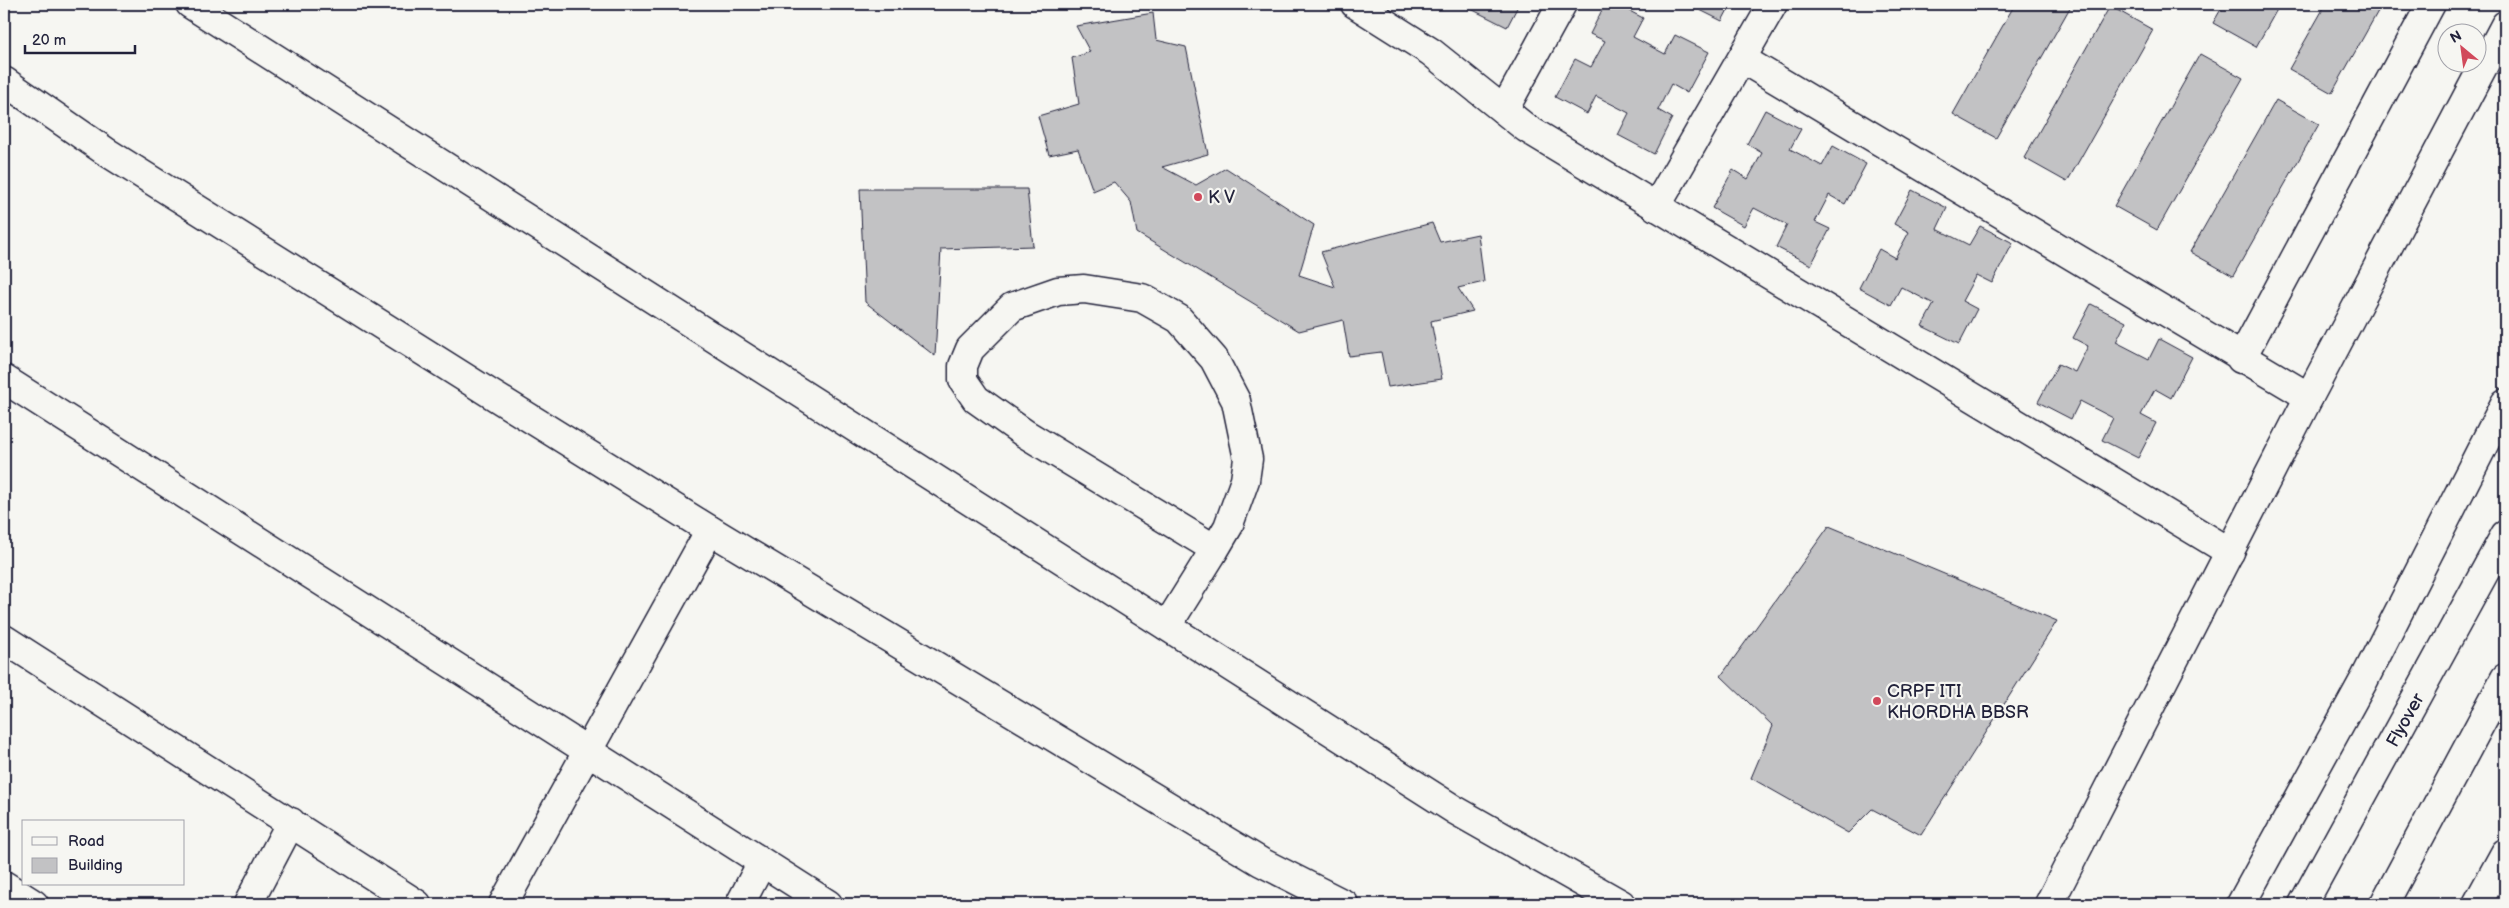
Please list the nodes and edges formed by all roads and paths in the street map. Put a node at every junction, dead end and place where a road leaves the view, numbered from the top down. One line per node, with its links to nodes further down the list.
1 (190, 4): 19 (main road)
2 (1354, 4): 9 (main road)
3 (1562, 4): 9 (main road)
4 (1773, 4): 7 (main road)
5 (2431, 4): 11 (main road)
6 (2505, 25): 13 (main road)
7 (1742, 59): 10 (main road); 11 (main road)
8 (4, 81): 15 (main road)
9 (1504, 110): 10 (main road)
10 (1656, 207): 18 (main road)
11 (2241, 359): 13 (main road)
12 (4, 379): 22 (main road)
13 (2309, 397): 18 (main road)
14 (2505, 403): 36 (main road)
15 (710, 530): 22 (main road); 33 (main road)
16 (2505, 535): 37 (main road, Flyover)
17 (1215, 549): 17 (main road); 19 (main road)
18 (2230, 552): 35 (main road)
19 (1167, 626): 34 (main road)
20 (4, 638): 23 (main road)
21 (2505, 678): 38 (main road)
22 (588, 750): 25 (main road); 30 (main road)
23 (291, 822): 28 (main road); 29 (main road)
24 (2505, 853): 39 (main road)
25 (761, 864): 31 (main road); 32 (main road)
26 (4, 885): 27 (main road)
27 (34, 904)
28 (248, 904)
29 (417, 904)
30 (503, 904)
31 (740, 904)
32 (828, 904)
33 (1344, 904)
34 (1621, 904)
35 (2048, 904)
36 (2241, 904)
37 (2303, 904)
38 (2384, 904)
39 (2477, 904)

